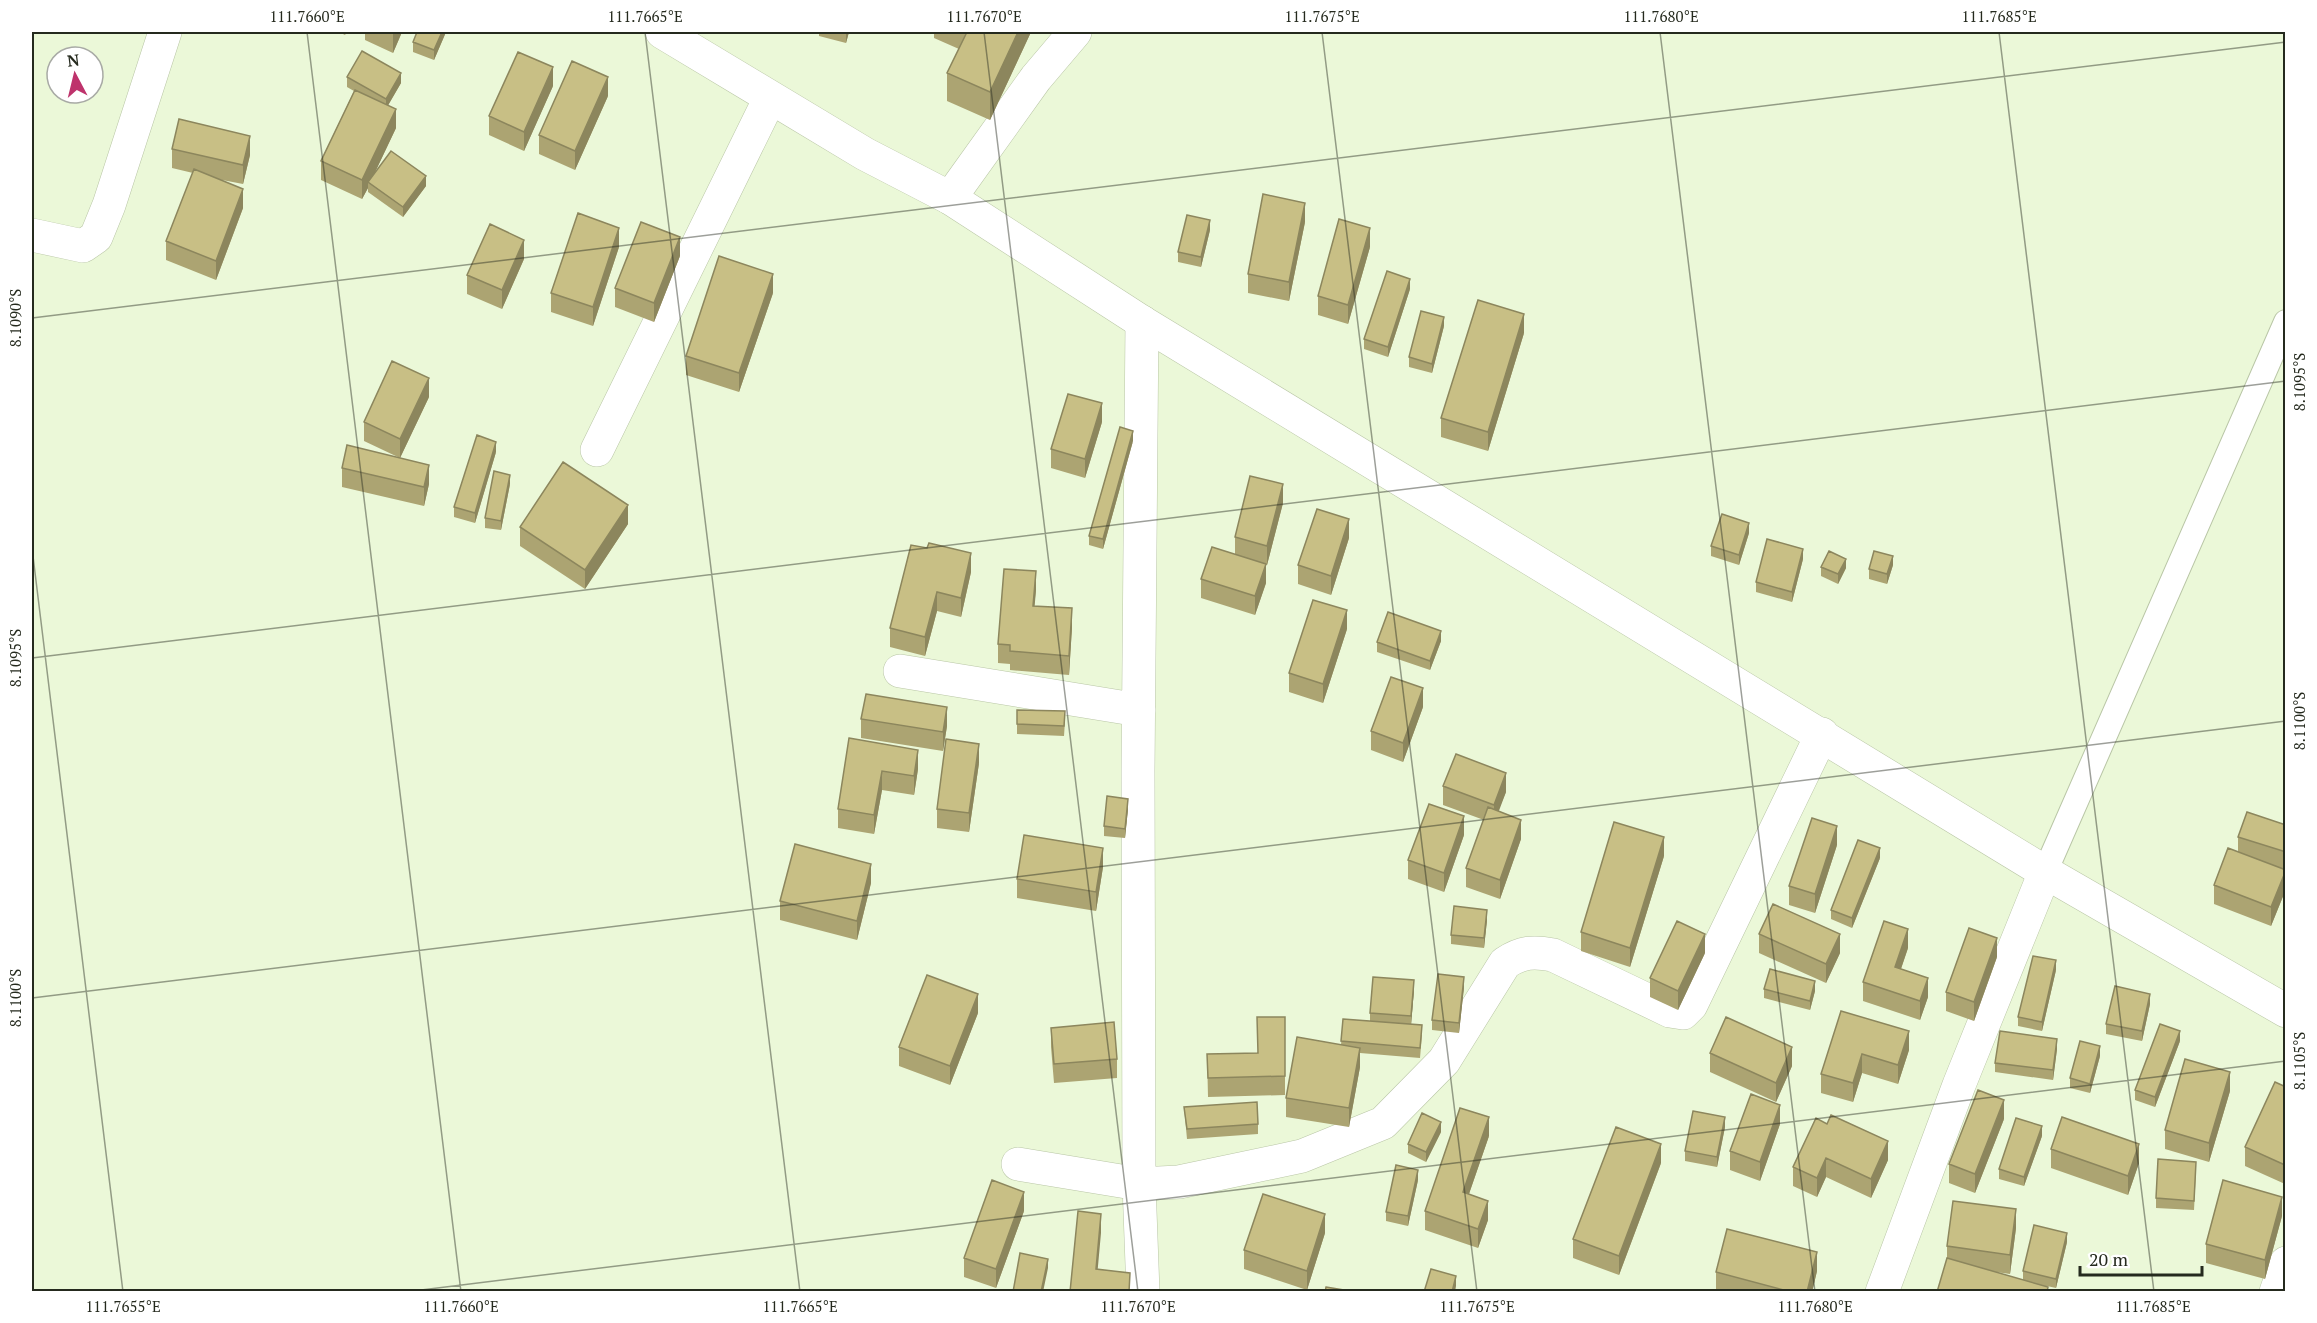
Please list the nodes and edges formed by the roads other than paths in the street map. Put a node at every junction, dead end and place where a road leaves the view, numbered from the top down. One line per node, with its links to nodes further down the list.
1 (165, 32): 6 (main road)
2 (662, 32): 4 (main road)
3 (1075, 32): 5 (main road)
4 (770, 98): 5 (main road); 9 (main road)
5 (950, 198): 7 (main road)
6 (32, 235)
7 (1142, 322): 11 (main road); 12 (main road)
8 (2286, 322): 13 (lane)
9 (597, 450)
10 (900, 671): 11 (main road)
11 (1139, 710): 16 (main road)
12 (1822, 734): 13 (main road); 16 (main road)
13 (2045, 872): 14 (main road); 19 (main road)
14 (2286, 1011)
15 (1018, 1164): 16 (main road)
16 (1138, 1184): 18 (main road)
17 (2286, 1263): 20 (main road)
18 (1143, 1292)
19 (1882, 1292)
20 (2276, 1292)

